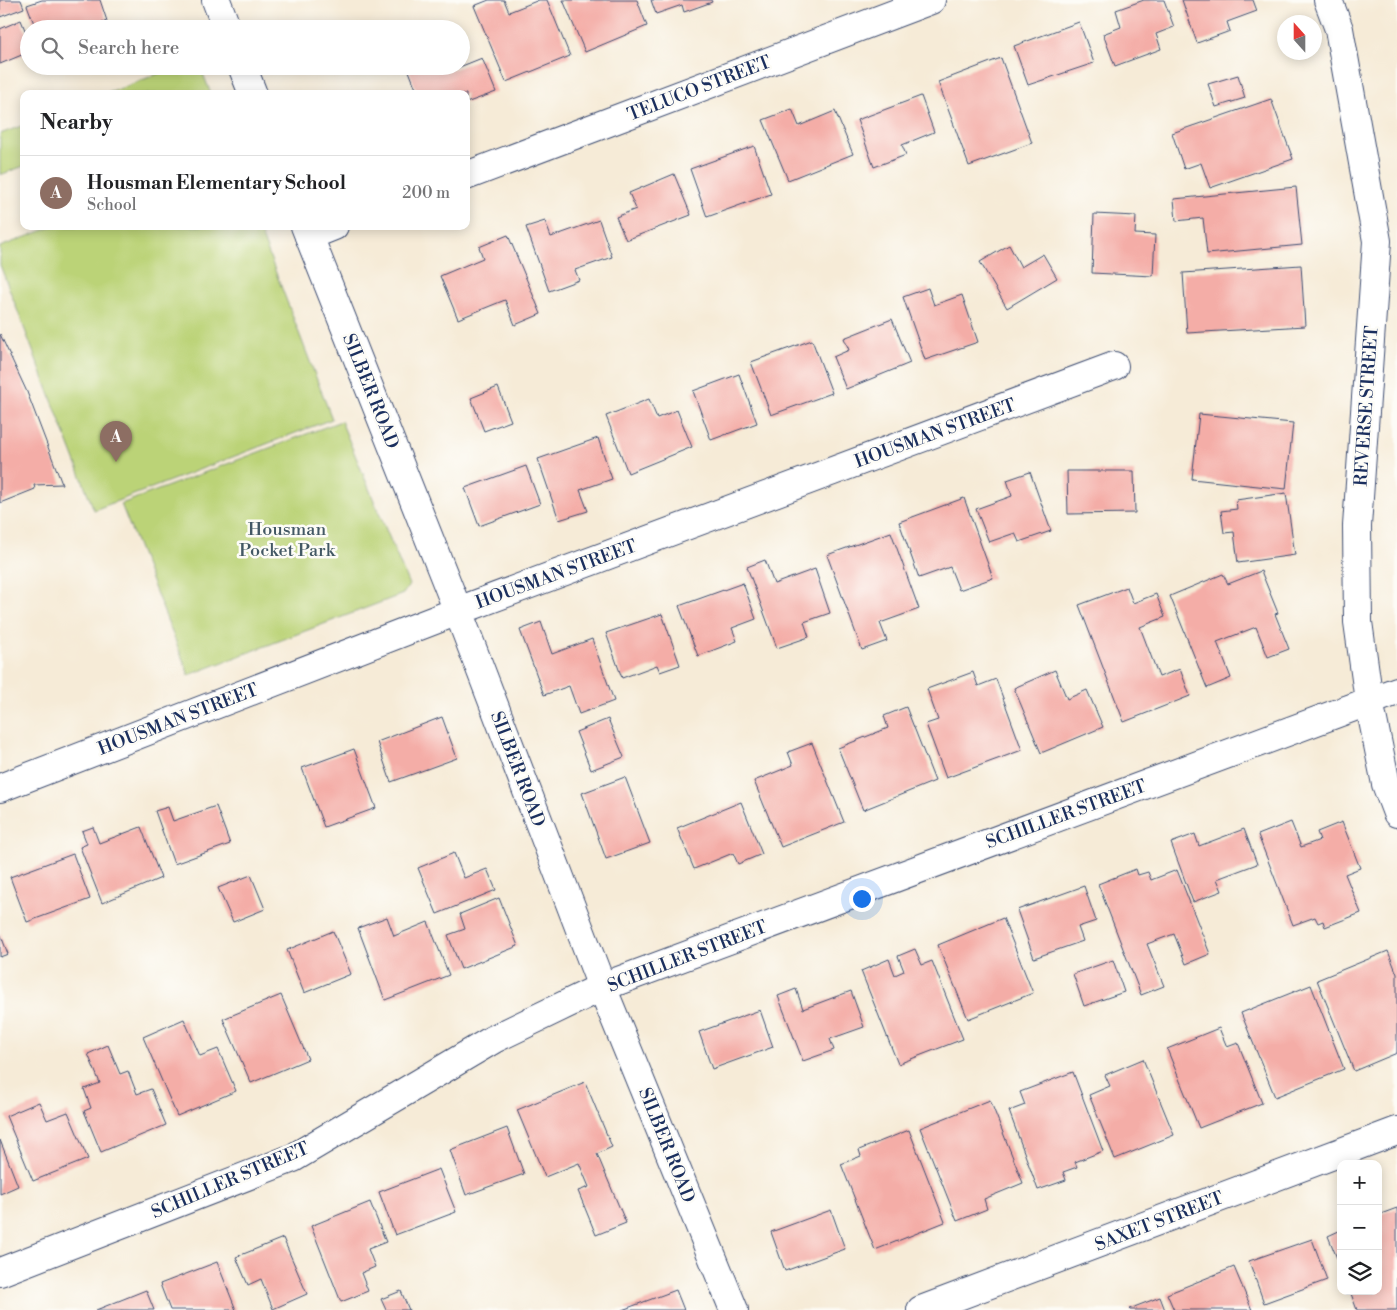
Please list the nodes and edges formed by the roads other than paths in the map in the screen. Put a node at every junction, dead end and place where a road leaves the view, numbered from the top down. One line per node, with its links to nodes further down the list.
1 (216, 0): 4 (street)
2 (931, 0): 7 (street, TELUCO STREET)
3 (1328, 0): 9 (street, REVERSE STREET)
4 (224, 20)
5 (246, 75): 6 (street)
6 (251, 90)
7 (470, 174)
8 (316, 230): 11 (street, SILBER ROAD)
9 (1387, 239): 13 (street, REVERSE STREET)
10 (1114, 366): 11 (street, HOUSMAN STREET)
11 (458, 611): 14 (street, HOUSMAN STREET); 16 (street, SILBER ROAD)
12 (1397, 691): 13 (street, SCHILLER STREET)
13 (1369, 701): 15 (street, REVERSE STREET); 16 (street, SCHILLER STREET)
14 (0, 788)
15 (1397, 813)
16 (602, 987): 18 (street, SCHILLER STREET); 19 (street, SILBER ROAD)
17 (1397, 1131): 20 (street, SAXET STREET)
18 (0, 1272)
19 (734, 1310)
20 (921, 1310)

